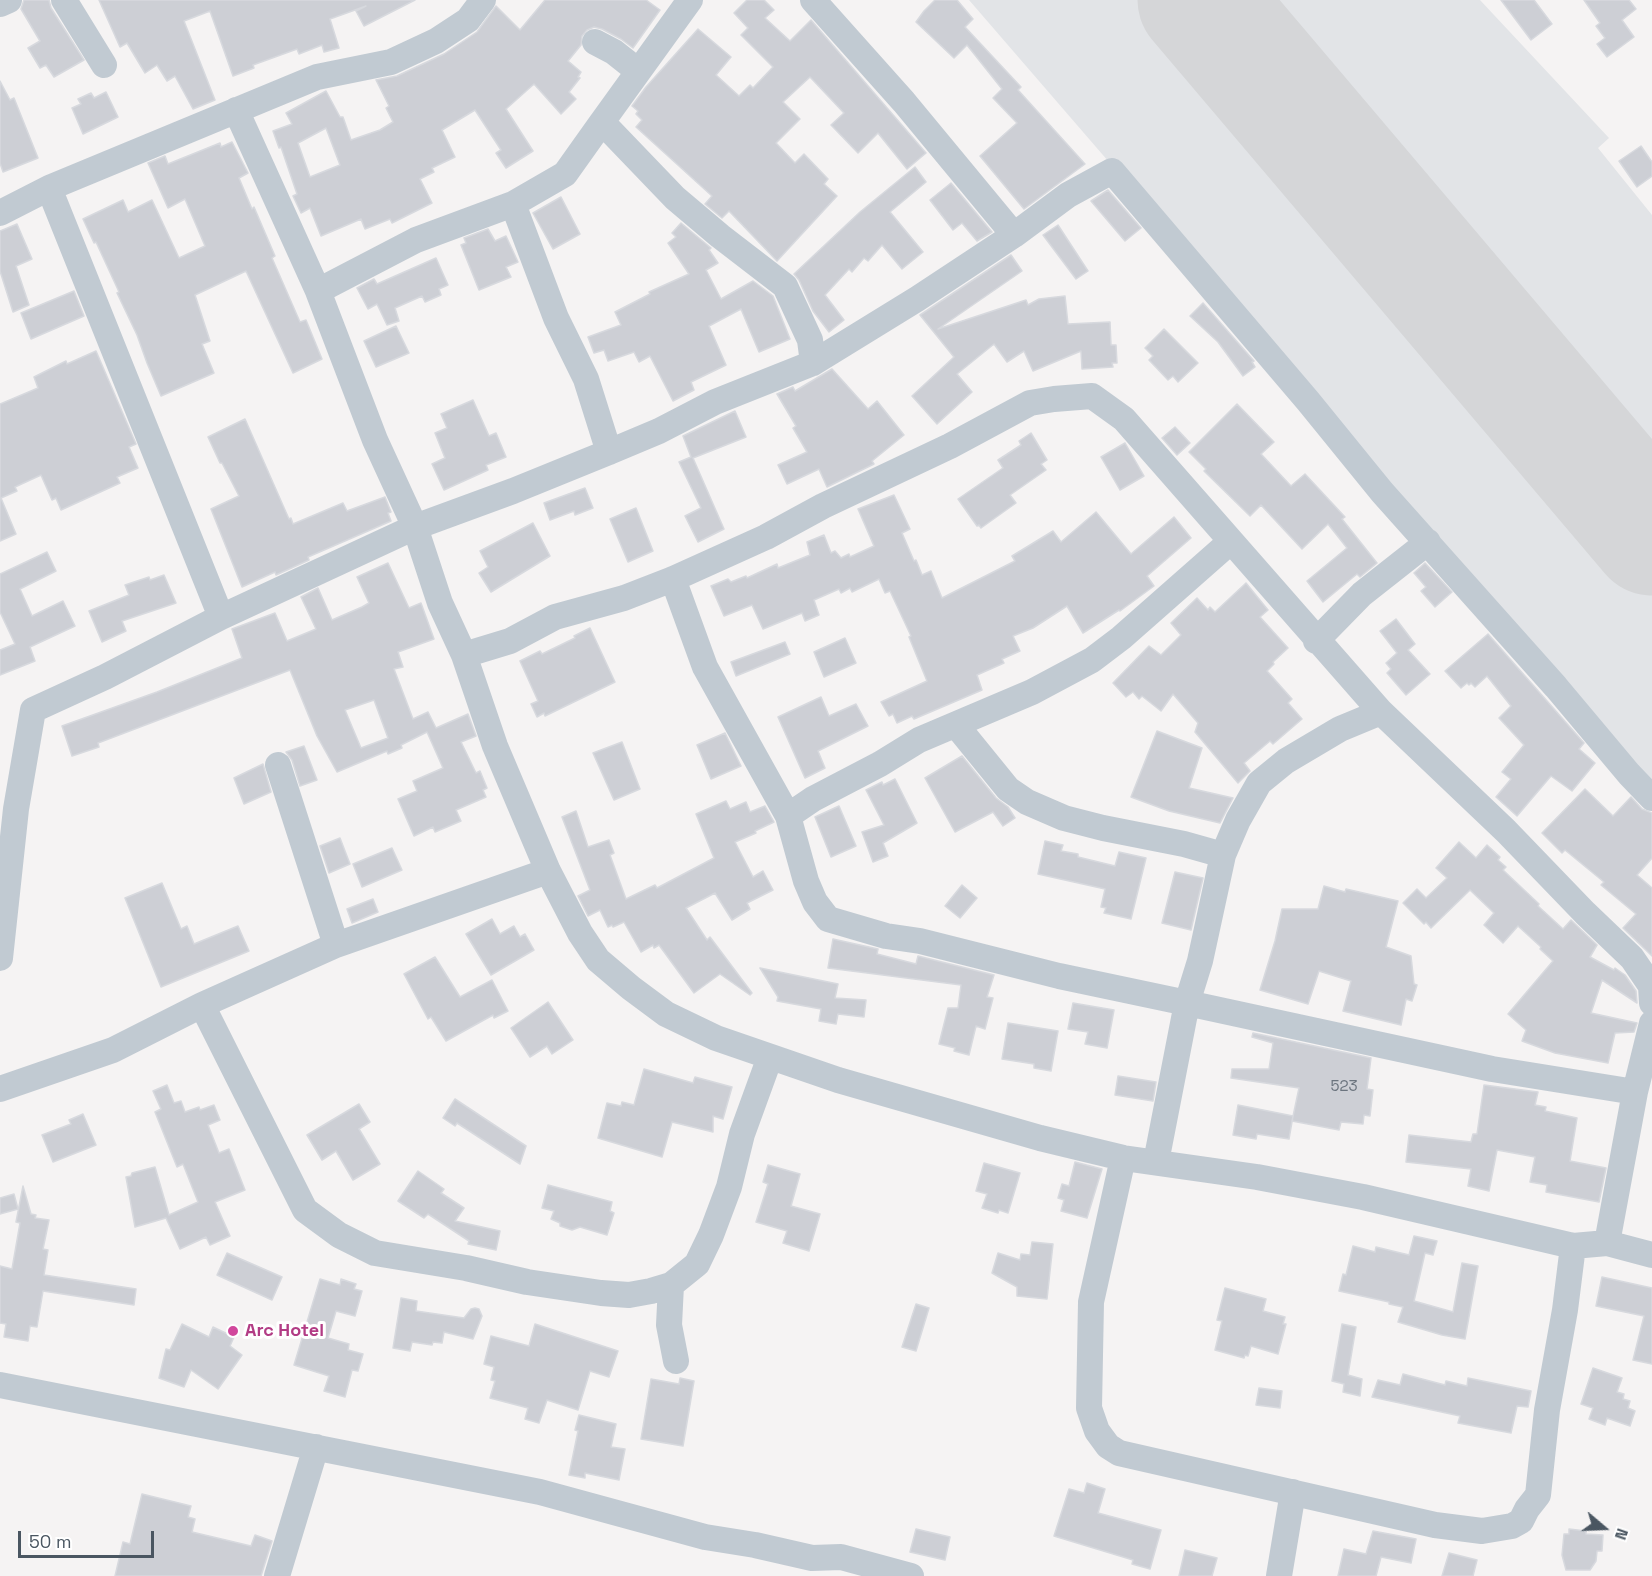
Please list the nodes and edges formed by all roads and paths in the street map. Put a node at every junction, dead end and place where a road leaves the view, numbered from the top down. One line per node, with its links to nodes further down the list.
1 (9, 0): 6 (street)
2 (64, 0): 8 (street)
3 (690, 0): 9 (street)
4 (813, 0): 15 (street)
5 (481, 1): 10 (street)
6 (0, 4)
7 (596, 42): 9 (street)
8 (104, 65)
9 (638, 71): 11 (street)
10 (236, 110): 12 (street); 16 (street)
11 (602, 122): 13 (street); 17 (street)
12 (49, 188): 14 (street); 23 (street)
13 (513, 204): 16 (street); 18 (street)
14 (0, 213)
15 (1014, 235): 17 (street); 21 (street)
16 (318, 291): 19 (street)
17 (813, 363): 18 (street)
18 (609, 452): 19 (street)
19 (416, 527): 23 (street); 25 (street)
20 (1230, 542): 22 (street); 24 (street); 27 (street)
21 (1428, 542): 24 (street); 29 (street)
22 (673, 579): 25 (street); 30 (street)
23 (221, 617): 34 (street)
24 (1316, 641): 26 (street)
25 (464, 655): 32 (street)
26 (1381, 712): 31 (street); 36 (street)
27 (956, 725): 30 (street); 31 (street)
28 (278, 765): 33 (street)
29 (1652, 798)
30 (788, 816): 35 (street)
31 (1223, 855): 35 (street)
32 (548, 871): 33 (street); 39 (street)
33 (336, 945): 37 (street)
34 (0, 958)
35 (1187, 1003): 41 (street); 43 (street)
36 (1652, 1003)
37 (202, 1005): 40 (street); 47 (street)
38 (1652, 1023): 41 (street)
39 (770, 1057): 42 (street); 47 (street)
40 (0, 1089)
41 (1635, 1092): 44 (street)
42 (1123, 1158): 43 (street); 51 (street)
43 (1156, 1162): 45 (street)
44 (1606, 1243): 45 (street); 46 (street)
45 (1573, 1246): 51 (street)
46 (1652, 1255)
47 (670, 1285): 48 (street)
48 (676, 1361)
49 (0, 1385): 50 (street)
50 (316, 1447): 52 (street); 53 (street)
51 (1293, 1492): 54 (street)
52 (277, 1576)
53 (910, 1576)
54 (1279, 1576)

